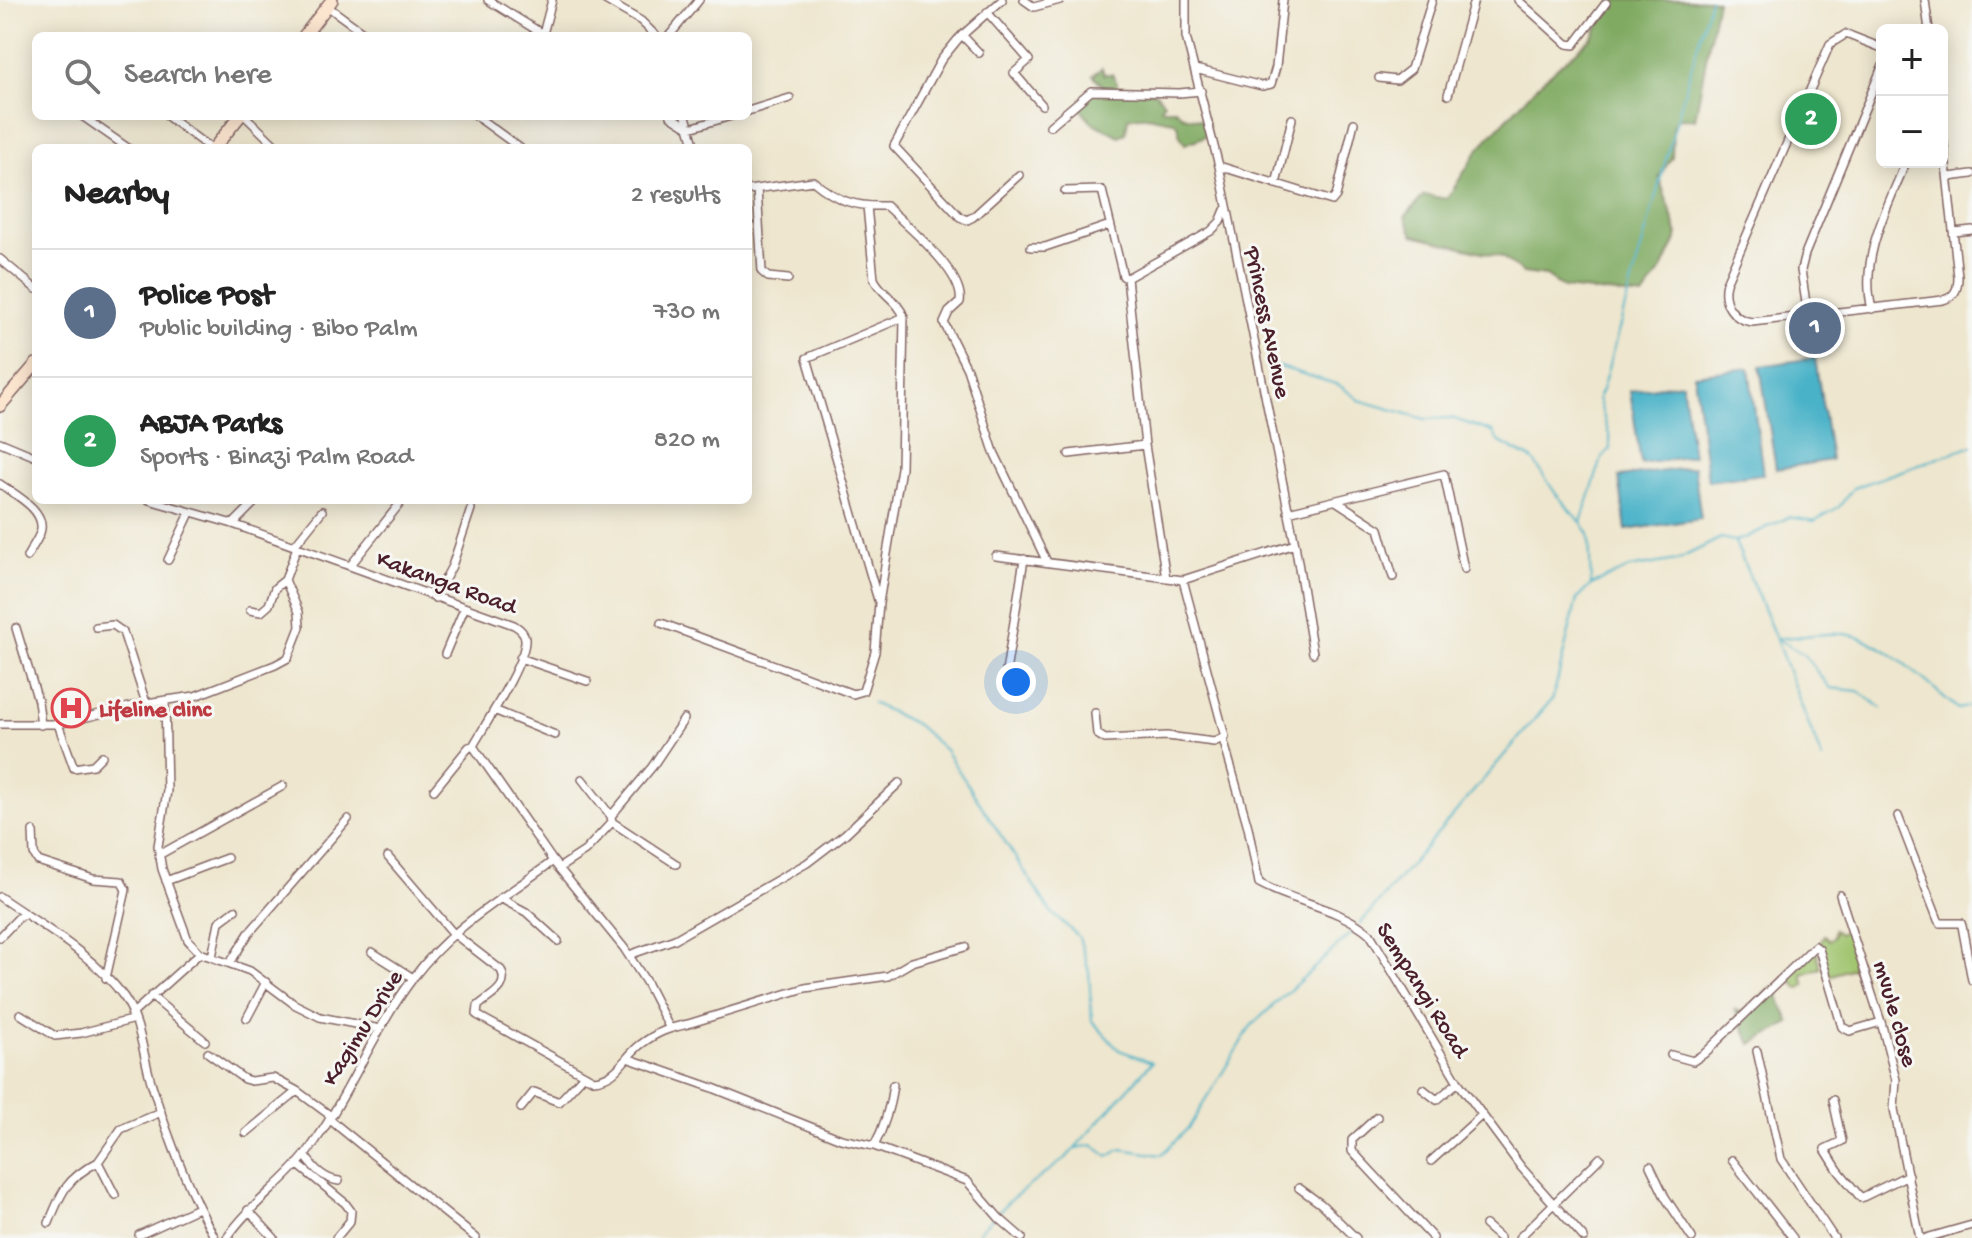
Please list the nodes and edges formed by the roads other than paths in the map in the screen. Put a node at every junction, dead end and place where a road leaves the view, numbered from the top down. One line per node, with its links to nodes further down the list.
1 (488, 0): 20 (street)
2 (552, 0): 21 (street)
3 (605, 0): 22 (street)
4 (699, 0): 23 (street)
5 (1002, 0): 16 (street)
6 (1024, 0): 7 (street)
7 (1060, 0)
8 (1186, 0): 27 (street, Princess Avenue)
9 (1283, 0): 27 (street)
10 (1432, 0): 28 (street)
11 (1474, 0): 31 (street)
12 (1518, 0): 15 (street)
13 (1925, 0): 17 (street)
14 (330, 3): 18 (street); 19 (street)
15 (1606, 3)
16 (987, 12): 24 (street); 33 (street)
17 (1928, 24)
18 (307, 32)
19 (363, 32)
20 (539, 32)
21 (545, 32)
22 (652, 32)
23 (672, 32)
24 (962, 35): 26 (street); 57 (street)
25 (1876, 46): 73 (street)
26 (979, 53)
27 (1195, 69): 30 (street, Princess Avenue)
28 (1379, 78)
29 (1876, 82): 73 (street)
30 (1201, 91): 45 (street); 53 (street, Princess Avenue)
31 (1448, 95)
32 (790, 98): 34 (street)
33 (1042, 105)
34 (752, 110)
35 (1292, 119): 59 (street)
36 (88, 120): 47 (street)
37 (173, 120): 48 (street)
38 (238, 120): 49 (street)
39 (246, 120): 50 (street)
40 (482, 120): 51 (street)
41 (677, 120): 46 (street)
42 (687, 120): 46 (street)
43 (717, 120): 46 (street)
44 (1354, 123): 59 (street)
45 (1050, 126)
46 (690, 128): 52 (street)
47 (122, 144)
48 (206, 144)
49 (216, 144)
50 (274, 144)
51 (514, 144)
52 (694, 144)
53 (1219, 166): 59 (street); 63 (street, Princess Avenue)
54 (1904, 168): 72 (street)
55 (1948, 168): 58 (street)
56 (1972, 174): 58 (street)
57 (1019, 175)
58 (1949, 177): 66 (street)
59 (1276, 184)
60 (752, 190): 62 (street); 70 (street)
61 (1065, 191): 64 (street)
62 (867, 206): 74 (street); 97 (street)
63 (1226, 209): 69 (street); 88 (street, Princess Avenue)
64 (1110, 225): 67 (street); 69 (street)
65 (1972, 230): 66 (street)
66 (1954, 232): 72 (street)
67 (1031, 247)
68 (0, 259): 71 (street)
69 (1127, 278): 78 (street)
70 (788, 279)
71 (32, 286)
72 (1872, 309): 73 (street)
73 (1808, 316)
74 (904, 317): 105 (street); 105 (street)
75 (32, 369): 76 (street)
76 (0, 406)
77 (0, 442): 80 (street)
78 (1145, 445): 79 (street); 101 (street)
79 (1069, 454)
80 (32, 455)
81 (0, 484): 94 (street)
82 (1336, 501): 88 (street); 99 (street); 100 (street)
83 (169, 504): 89 (street, Kakanga Road)
84 (253, 504): 90 (street)
85 (400, 504): 98 (street)
86 (471, 509): 104 (street)
87 (322, 511): 92 (street)
88 (1288, 512): 91 (street, Princess Avenue)
89 (190, 513): 90 (street, Kakanga Road); 96 (street)
90 (233, 524): 92 (street, Kakanga Road)
91 (1295, 544): 103 (street); 111 (street, Princess Avenue)
92 (295, 546): 98 (street, Kakanga Road); 102 (street)
93 (996, 556): 95 (street)
94 (27, 557)
95 (1024, 559): 97 (street); 114 (street)
96 (168, 560)
97 (1047, 562): 101 (street)
98 (350, 566): 104 (street, Kakanga Road)
99 (1464, 569)
100 (1393, 577)
101 (1166, 578): 103 (street)
102 (285, 580): 107 (street); 116 (street)
103 (1183, 580): 125 (street)
104 (435, 598): 106 (street, Kakanga Road)
105 (879, 603): 108 (street)
106 (464, 609): 112 (street); 113 (street, Kakanga Road)
107 (250, 610)
108 (661, 623)
109 (96, 627): 117 (street)
110 (16, 628): 123 (street)
111 (1313, 653)
112 (445, 654)
113 (520, 658): 115 (street); 118 (street)
114 (1005, 678)
115 (587, 681)
116 (165, 700): 117 (street); 136 (street)
117 (146, 703): 122 (street)
118 (494, 710): 124 (street); 126 (street)
119 (1095, 713): 125 (street)
120 (684, 719): 134 (street, Kagimu Drive)
121 (0, 724): 123 (street)
122 (58, 724): 123 (street); 127 (street)
123 (41, 725)
124 (555, 735)
125 (1223, 739): 173 (street, Sempangi Road)
126 (473, 746): 131 (street); 139 (street)
127 (102, 756)
128 (582, 779): 134 (street)
129 (899, 783): 153 (street)
130 (283, 786): 136 (street)
131 (434, 790)
132 (1898, 816): 158 (street)
133 (348, 819): 155 (street)
134 (612, 819): 139 (street, Kagimu Drive); 140 (street)
135 (33, 831): 156 (street)
136 (159, 855): 141 (street)
137 (388, 857): 147 (street)
138 (227, 858): 141 (street)
139 (556, 864): 144 (street, Kagimu Drive); 153 (street)
140 (676, 864)
141 (166, 881): 152 (street)
142 (1840, 895): 164 (street, mvule close)
143 (0, 897): 146 (street)
144 (500, 898): 147 (street, Kagimu Drive); 149 (street)
145 (235, 910): 154 (street)
146 (23, 913): 148 (street); 156 (street)
147 (453, 933): 157 (street, Kagimu Drive); 172 (street)
148 (0, 937)
149 (558, 941)
150 (965, 947): 165 (street)
151 (372, 952): 157 (street)
152 (200, 953): 154 (street); 160 (street)
153 (629, 955): 165 (street)
154 (212, 957): 155 (street)
155 (230, 963): 159 (street)
156 (106, 978): 162 (street)
157 (413, 978): 166 (street, Kagimu Drive)
158 (1972, 980)
159 (266, 982): 163 (street); 166 (street)
160 (151, 996): 162 (street); 167 (street)
161 (20, 1014): 162 (street)
162 (131, 1017): 179 (street)
163 (247, 1018)
164 (1881, 1022): 170 (street); 192 (street, mvule close)
165 (669, 1027): 171 (street)
166 (380, 1029): 182 (street, Kagimu Drive)
167 (205, 1041)
168 (1757, 1051): 216 (street)
169 (208, 1053): 176 (street)
170 (1671, 1055)
171 (627, 1058): 172 (street); 184 (street)
172 (584, 1075): 178 (street)
173 (1458, 1082): 175 (street); 180 (street, Sempangi Road)
174 (893, 1085): 184 (street)
175 (1423, 1089)
176 (297, 1091): 182 (street); 183 (street)
177 (1833, 1100): 192 (street)
178 (521, 1108)
179 (161, 1112): 189 (street); 197 (street)
180 (1482, 1115): 188 (street); 196 (street, Sempangi Road)
181 (1377, 1117): 210 (street)
182 (330, 1118): 185 (street, Kagimu Drive); 207 (street)
183 (246, 1133)
184 (874, 1146): 208 (street)
185 (305, 1155): 190 (street, Kagimu Drive); 193 (street)
186 (1600, 1158): 196 (street)
187 (1732, 1160): 215 (street)
188 (1431, 1161)
189 (98, 1162): 195 (street); 199 (street)
190 (297, 1164): 198 (street, Kagimu Drive); 206 (street)
191 (1650, 1166): 214 (street)
192 (1908, 1175): 217 (street, mvule close)
193 (339, 1181)
194 (1299, 1188): 209 (street)
195 (115, 1195)
196 (1554, 1202): 212 (street); 213 (street, Sempangi Road)
197 (198, 1208): 202 (street); 203 (street)
198 (248, 1210): 204 (street, Kagimu Drive); 205 (street)
199 (49, 1223)
200 (1485, 1225): 211 (street)
201 (1972, 1225): 218 (street)
202 (139, 1235)
203 (215, 1238)
204 (227, 1238)
205 (274, 1238)
206 (336, 1238)
207 (476, 1238)
208 (1022, 1238)
209 (1356, 1238)
210 (1433, 1238)
211 (1500, 1238)
212 (1519, 1238)
213 (1584, 1238)
214 (1692, 1238)
215 (1793, 1238)
216 (1834, 1238)
217 (1920, 1238)
218 (1926, 1238)

